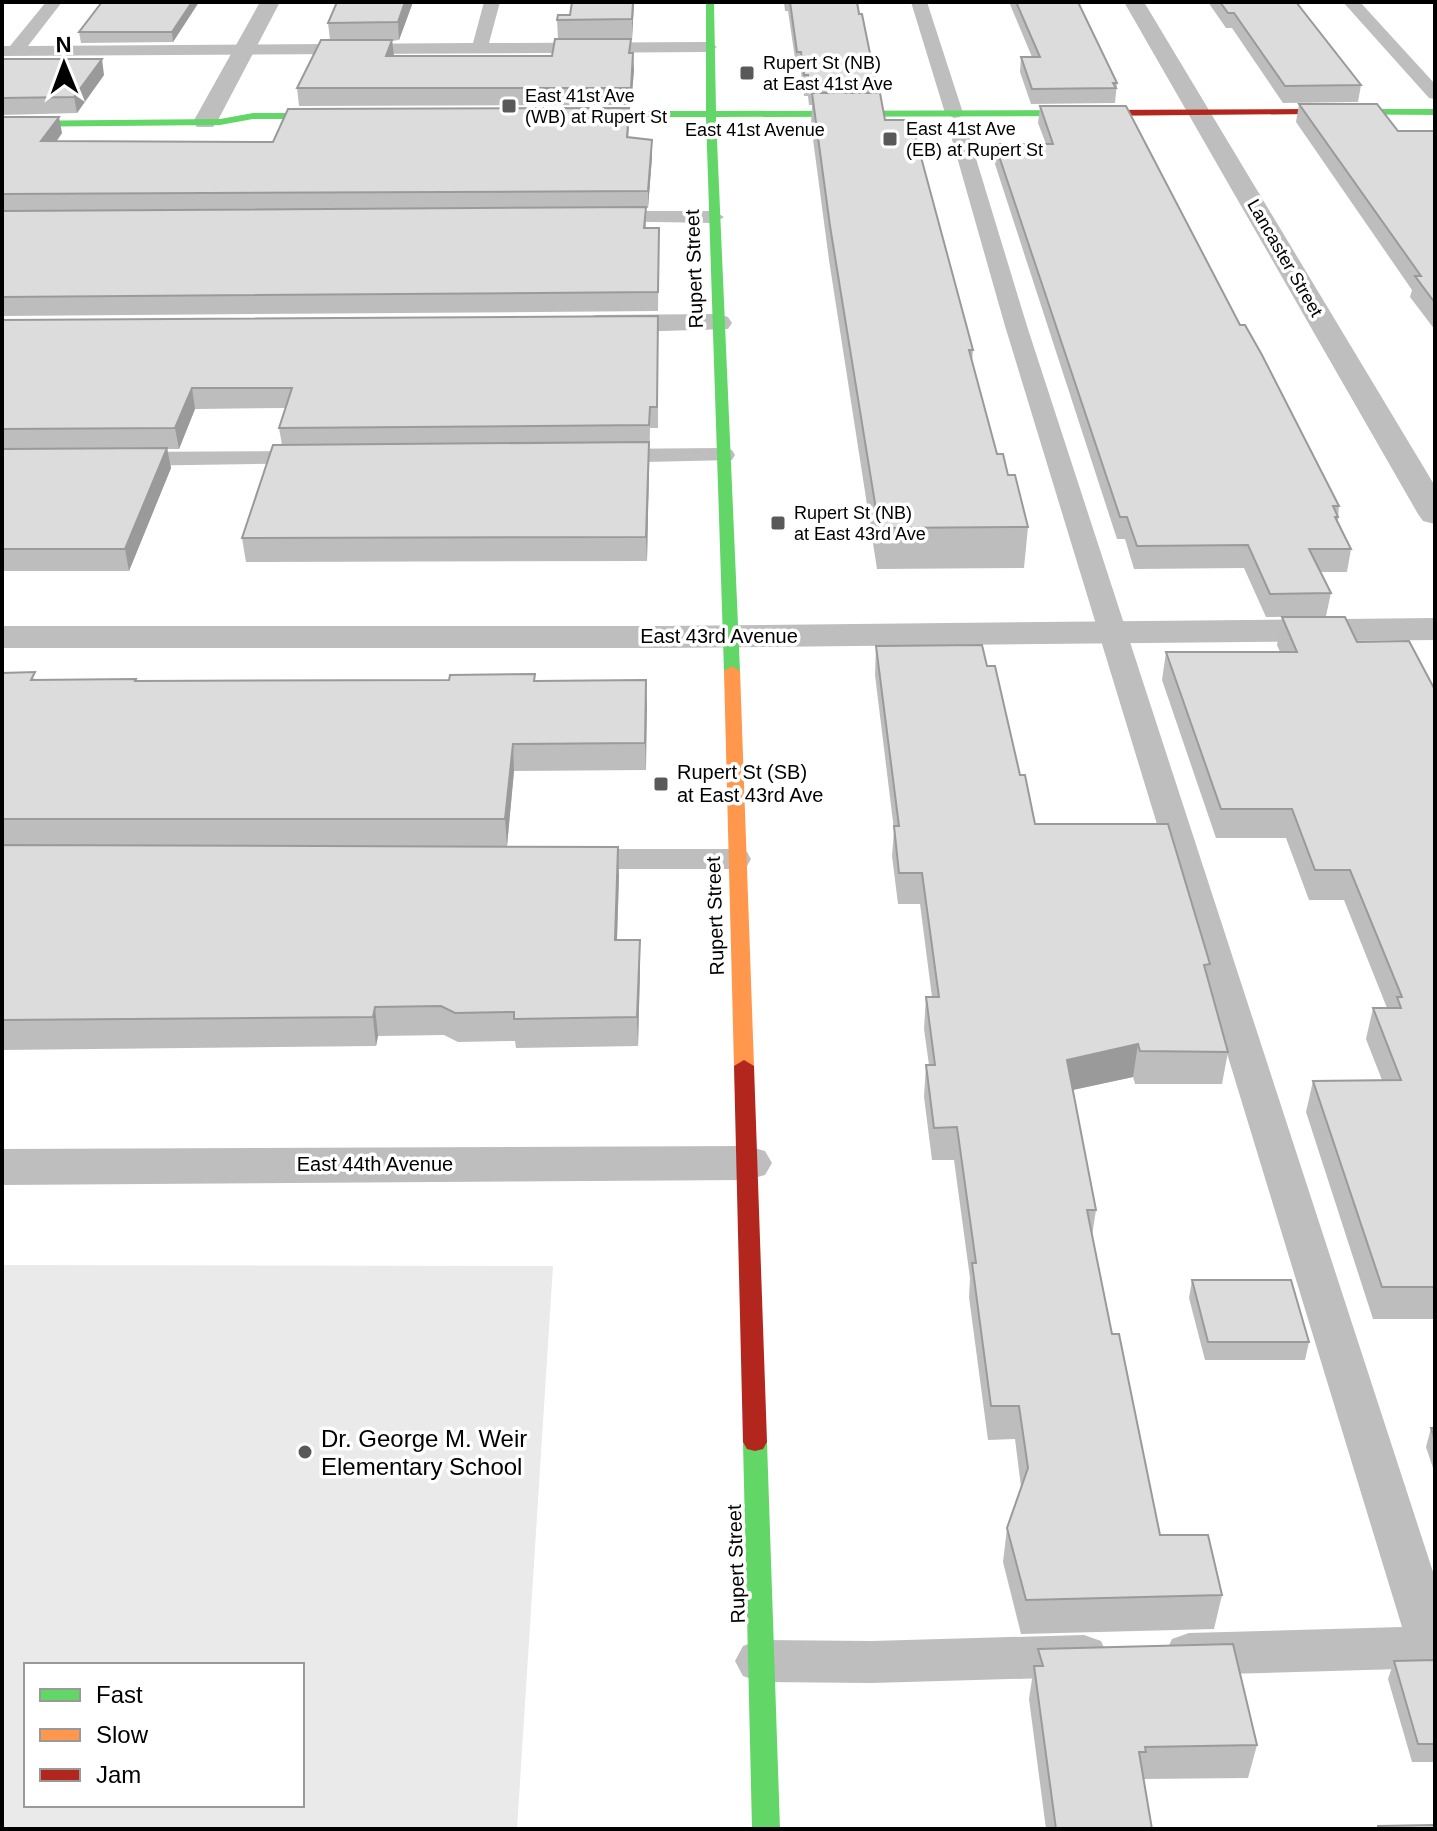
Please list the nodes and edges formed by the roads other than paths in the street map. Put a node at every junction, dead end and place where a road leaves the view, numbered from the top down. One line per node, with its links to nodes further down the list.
1 (54, 2): 11 (lane)
2 (270, 2): 10 (street)
3 (492, 2): 9 (lane)
4 (710, 2): 8 (street, Rupert Street)
5 (919, 2): 17 (lane)
6 (1134, 2): 16 (street, Lancaster Street)
7 (1351, 2): 12 (lane)
8 (709, 47): 9 (lane); 19 (street, Rupert Street)
9 (480, 48): 10 (lane)
10 (244, 50): 11 (lane); 18 (street)
11 (8, 51)
12 (1435, 94)
13 (1435, 112): 16 (street, East 41st Avenue)
14 (550, 114): 19 (street, East 41st Avenue)
15 (363, 115): 18 (street)
16 (1204, 120): 17 (street, East 41st Avenue); 21 (street, East 41st Avenue); 32 (street, Lancaster Street)
17 (956, 121): 19 (street, East 41st Avenue); 34 (lane)
18 (212, 122): 20 (street); 23 (street)
19 (711, 122): 22 (street, East 41st Avenue); 25 (street, Rupert Street)
20 (2, 124)
21 (1435, 127)
22 (567, 131)
23 (348, 132)
24 (575, 217): 25 (lane)
25 (714, 217): 26 (street, Rupert Street)
26 (718, 323): 27 (street); 28 (street, Rupert Street)
27 (568, 324)
28 (723, 455): 29 (lane); 35 (street, Rupert Street)
29 (573, 456)
30 (335, 458): 31 (lane)
31 (97, 459)
32 (1435, 514)
33 (1435, 629): 34 (street, East 43rd Avenue)
34 (1115, 632): 35 (street, East 43rd Avenue); 41 (lane)
35 (731, 636): 36 (street, East 43rd Avenue); 37 (street, Rupert Street)
36 (2, 637)
37 (735, 859): 38 (lane); 39 (street, Rupert Street)
38 (535, 860)
39 (747, 1163): 40 (street, East 44th Avenue); 42 (street, Rupert Street)
40 (2, 1167)
41 (1434, 1647): 42 (lane)
42 (760, 1661): 43 (street, Rupert Street)
43 (766, 1829)

